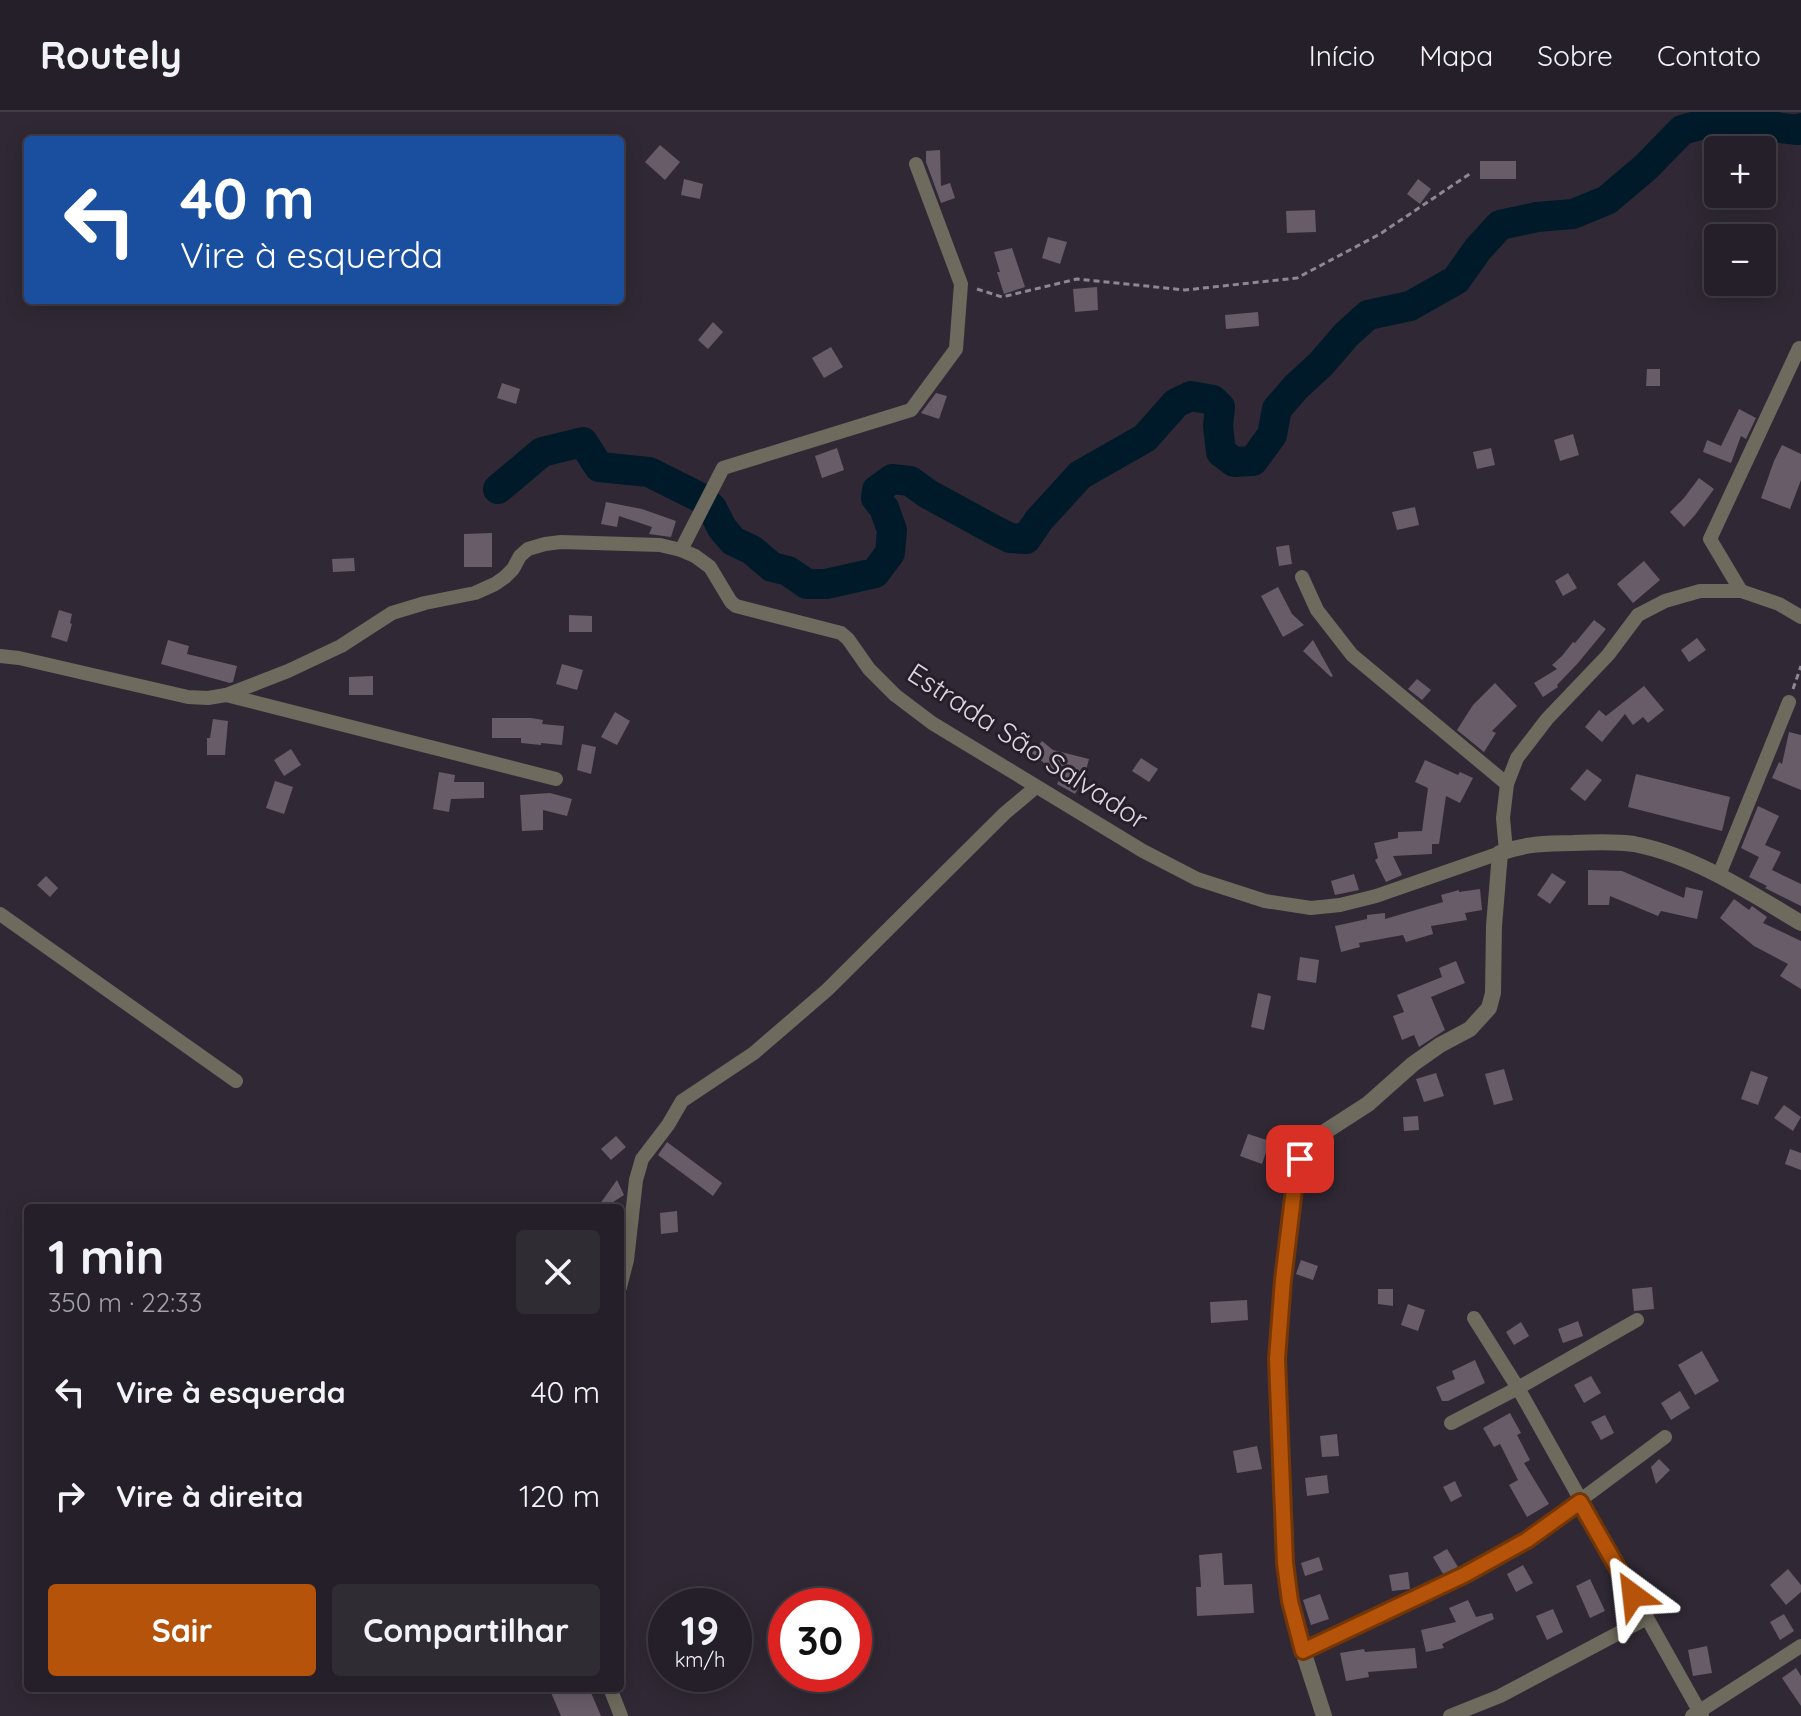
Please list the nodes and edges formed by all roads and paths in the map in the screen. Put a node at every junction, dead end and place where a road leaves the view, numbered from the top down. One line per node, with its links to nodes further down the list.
1 (916, 164): 3 (street)
2 (1471, 173): 3 (path)
3 (961, 284): 5 (street)
4 (1799, 348): 7 (street)
5 (681, 550): 11 (street, Estrada São Salvador); 15 (street, Estrada São Salvador)
6 (1302, 577): 14 (street)
7 (1741, 591): 8 (street); 14 (street)
8 (1801, 617)
9 (0, 656): 11 (street, Estrada São Salvador)
10 (1801, 666): 12 (path)
11 (226, 695): 13 (street)
12 (1789, 702): 17 (street)
13 (556, 779)
14 (1507, 784): 16 (street)
15 (1036, 787): 16 (street, Estrada São Salvador); 21 (street)
16 (1503, 852): 17 (street, Estrada São Salvador); 30 (street)
17 (1719, 875): 19 (street, Estrada São Salvador)
18 (0, 914): 20 (street)
19 (1801, 923)
20 (236, 1081)
21 (624, 1272)
22 (1474, 1318): 24 (street)
23 (1637, 1320): 24 (street)
24 (1518, 1388): 25 (street); 27 (street)
25 (1451, 1423)
26 (1665, 1437): 27 (street)
27 (1580, 1502): 28 (street); 30 (street)
28 (1647, 1618): 32 (street); 35 (street)
29 (1801, 1646): 32 (street)
30 (1303, 1651): 34 (street)
31 (612, 1692): 33 (street)
32 (1697, 1714)
33 (621, 1716)
34 (1324, 1716)
35 (1450, 1716)

